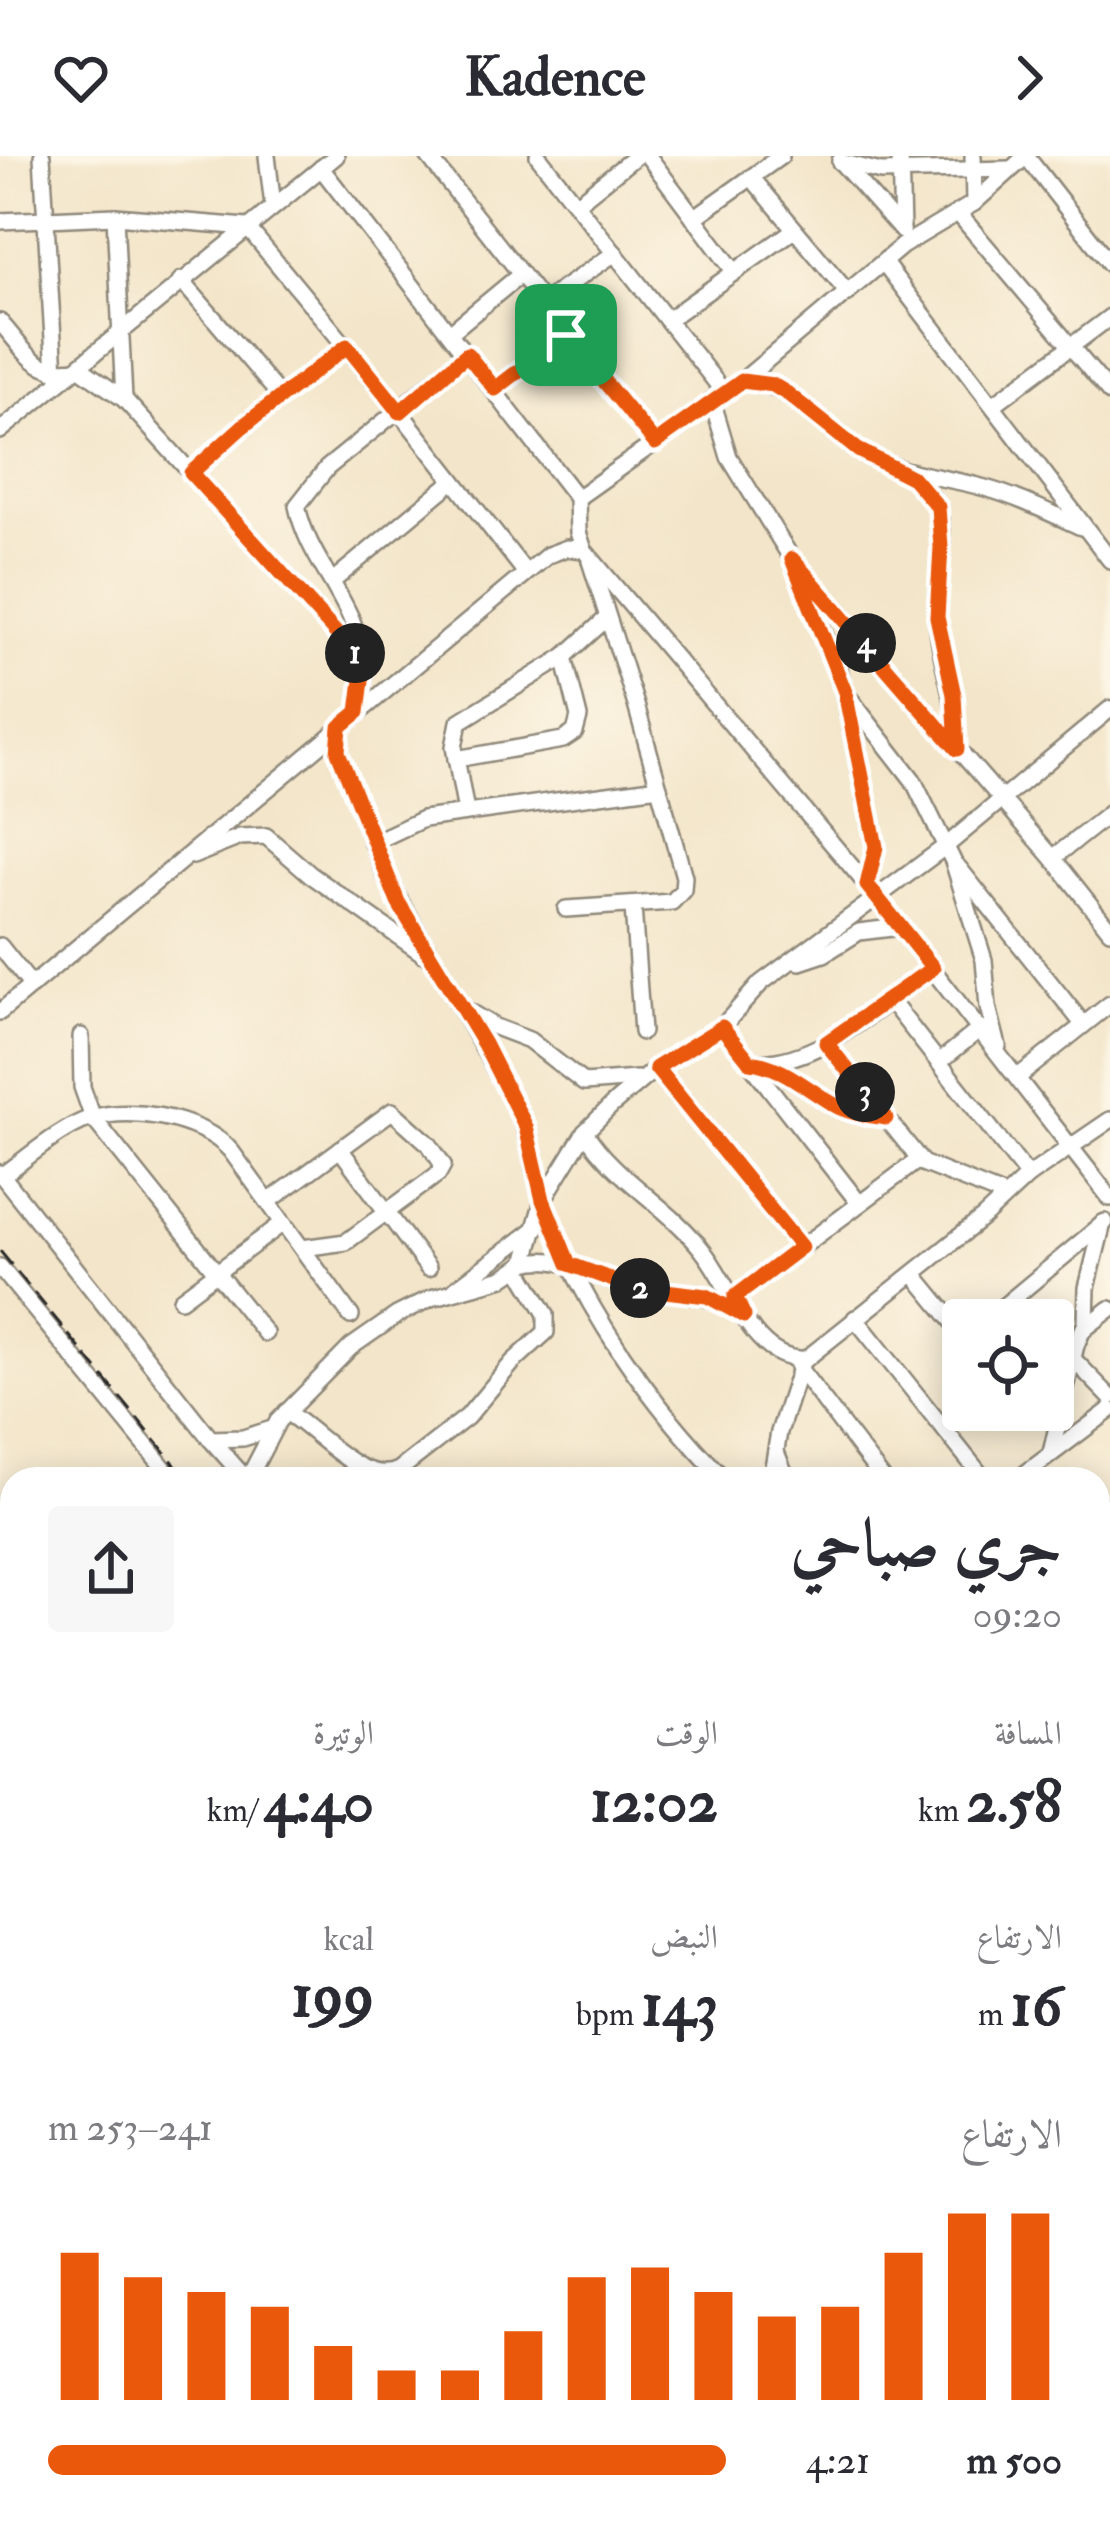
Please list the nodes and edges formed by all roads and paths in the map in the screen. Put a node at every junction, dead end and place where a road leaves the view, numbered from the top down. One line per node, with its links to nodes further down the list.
1 (42, 156): 21 (street)
2 (267, 156): 17 (street)
3 (336, 156): 12 (street)
4 (428, 156): 30 (street)
5 (538, 156): 15 (street)
6 (636, 156): 15 (street)
7 (648, 156): 20 (street)
8 (781, 156): 14 (street)
9 (838, 159): 10 (street); 25 (street)
10 (900, 164): 11 (street); 25 (street)
11 (973, 165): 13 (street); 16 (street)
12 (321, 168): 17 (street); 38 (street)
13 (1009, 170): 16 (street); 28 (street)
14 (752, 178): 20 (street); 24 (street)
15 (577, 203): 26 (street)
16 (974, 203): 18 (street)
17 (272, 206): 23 (street)
18 (958, 213): 25 (street); 41 (street)
19 (115, 216): 21 (street); 23 (street); 37 (street)
20 (694, 218): 29 (street)
21 (45, 220): 22 (street); 44 (street)
22 (0, 221)
23 (247, 227): 31 (street); 40 (street)
24 (794, 230): 29 (street); 32 (street)
25 (902, 238): 27 (street)
26 (615, 253): 33 (street); 35 (street)
27 (884, 263): 32 (street); 51 (street)
28 (1110, 264)
29 (734, 272): 35 (street)
30 (520, 275): 33 (street); 38 (street)
31 (181, 280): 37 (street); 49 (street)
32 (848, 293): 45 (street)
33 (542, 303): 39 (street)
34 (1110, 317): 41 (street)
35 (667, 320): 48 (street)
36 (0, 322): 44 (street)
37 (121, 332): 43 (street); 50 (street)
38 (451, 332): 42 (street)
39 (566, 335): 46 (street); 54 (street)
40 (347, 346): 49 (street); 52 (street)
41 (1070, 346): 47 (street); 51 (street)
42 (467, 354): 46 (street); 52 (street)
43 (80, 368): 44 (street); 50 (street); 53 (street)
44 (55, 372)
45 (742, 381): 48 (street); 55 (street)
46 (495, 389): 58 (street)
47 (1110, 393)
48 (717, 395): 54 (street); 62 (street)
49 (281, 397): 56 (street)
50 (124, 399): 56 (street)
51 (993, 405): 59 (street)
52 (400, 412): 57 (street); 66 (street)
53 (0, 431)
54 (655, 443): 58 (street)
55 (899, 471): 59 (street); 74 (street)
56 (191, 473): 69 (street)
57 (454, 481): 64 (street); 66 (street)
58 (577, 498): 61 (street)
59 (1081, 526): 60 (street)
60 (1097, 547): 63 (street); 65 (street)
61 (586, 552): 64 (street); 67 (street); 84 (street)
62 (792, 559): 70 (street); 74 (street)
63 (1110, 560)
64 (526, 573): 72 (street)
65 (1110, 574)
66 (334, 580): 69 (street)
67 (608, 618): 68 (street); 76 (street)
68 (564, 657): 75 (street); 75 (street)
69 (364, 664): 72 (street)
70 (845, 692): 81 (street); 84 (street)
71 (1110, 710): 77 (street)
72 (358, 712): 73 (street)
73 (340, 727): 80 (street); 83 (street)
74 (957, 749): 77 (street)
75 (456, 759): 78 (street)
76 (659, 787): 78 (street); 85 (street)
77 (1001, 799): 81 (street); 82 (street)
78 (466, 812): 80 (street)
79 (1110, 813): 82 (street)
80 (372, 842): 90 (street)
81 (949, 853): 84 (street); 98 (street); 104 (street)
82 (1053, 858): 88 (street)
83 (179, 862): 90 (street); 93 (street)
84 (872, 891): 87 (street); 91 (street)
85 (633, 907): 86 (street); 101 (street)
86 (566, 909)
87 (900, 927): 91 (street); 92 (street)
88 (1110, 930)
89 (0, 946): 93 (street)
90 (432, 959): 96 (street)
91 (791, 963): 99 (street)
92 (933, 968): 94 (street); 100 (street)
93 (32, 986): 97 (street)
94 (889, 999): 103 (street); 105 (street)
95 (1110, 1004): 98 (street)
96 (461, 1005): 107 (street); 120 (street)
97 (0, 1012)
98 (1083, 1024): 108 (street)
99 (722, 1027): 106 (street); 107 (street)
100 (980, 1029): 104 (street); 105 (street)
101 (642, 1032)
102 (81, 1036): 109 (street)
103 (826, 1043): 106 (street); 110 (street)
104 (1000, 1055): 108 (street)
105 (939, 1062): 117 (street)
106 (758, 1063): 110 (street); 122 (street)
107 (651, 1072): 112 (street); 127 (street)
108 (1018, 1077): 113 (street)
109 (93, 1118): 116 (street); 121 (street); 133 (street)
110 (886, 1118): 115 (street)
111 (1106, 1128): 113 (street)
112 (584, 1132): 120 (street); 136 (street)
113 (1071, 1147): 117 (street); 119 (street)
114 (340, 1149): 121 (street); 123 (street); 123 (street)
115 (920, 1160): 118 (street); 122 (street)
116 (1, 1175): 153 (street)
117 (1028, 1176): 118 (street)
118 (1006, 1196): 134 (street)
119 (1110, 1198)
120 (543, 1200): 126 (street); 129 (street)
121 (268, 1202): 125 (street)
122 (859, 1203): 127 (street)
123 (388, 1214): 128 (street); 132 (street)
124 (1107, 1221): 138 (street); 144 (street)
125 (284, 1222): 128 (street); 133 (street)
126 (537, 1227): 130 (street); 135 (street)
127 (801, 1247): 136 (street)
128 (302, 1248): 141 (street)
129 (569, 1264): 130 (street); 142 (street); 161 (street)
130 (522, 1266): 135 (street); 160 (street)
131 (0, 1267): 156 (street)
132 (428, 1268)
133 (217, 1271): 137 (street); 145 (street)
134 (914, 1274): 139 (street); 143 (street)
135 (453, 1292): 150 (street)
136 (735, 1297): 142 (street)
137 (182, 1299)
138 (1012, 1299)
139 (942, 1308)
140 (1110, 1309): 144 (street)
141 (351, 1316)
142 (744, 1316): 147 (street)
143 (854, 1318): 147 (street); 165 (street)
144 (1083, 1330): 146 (street)
145 (265, 1333)
146 (1074, 1360): 148 (street)
147 (802, 1363): 154 (street); 164 (street)
148 (1110, 1397)
149 (1110, 1410): 155 (street)
150 (286, 1412): 151 (street); 159 (street)
151 (272, 1430): 153 (street); 158 (street)
152 (1056, 1431): 155 (street)
153 (210, 1439): 157 (street)
154 (776, 1450): 162 (street); 163 (street)
155 (1051, 1453): 166 (street)
156 (163, 1467)
157 (236, 1467)
158 (253, 1467)
159 (359, 1467)
160 (401, 1467)
161 (712, 1467)
162 (773, 1467)
163 (782, 1467)
164 (875, 1467)
165 (974, 1467)
166 (1033, 1467)
167 (1110, 1696): 168 (street)
168 (1110, 1740)

